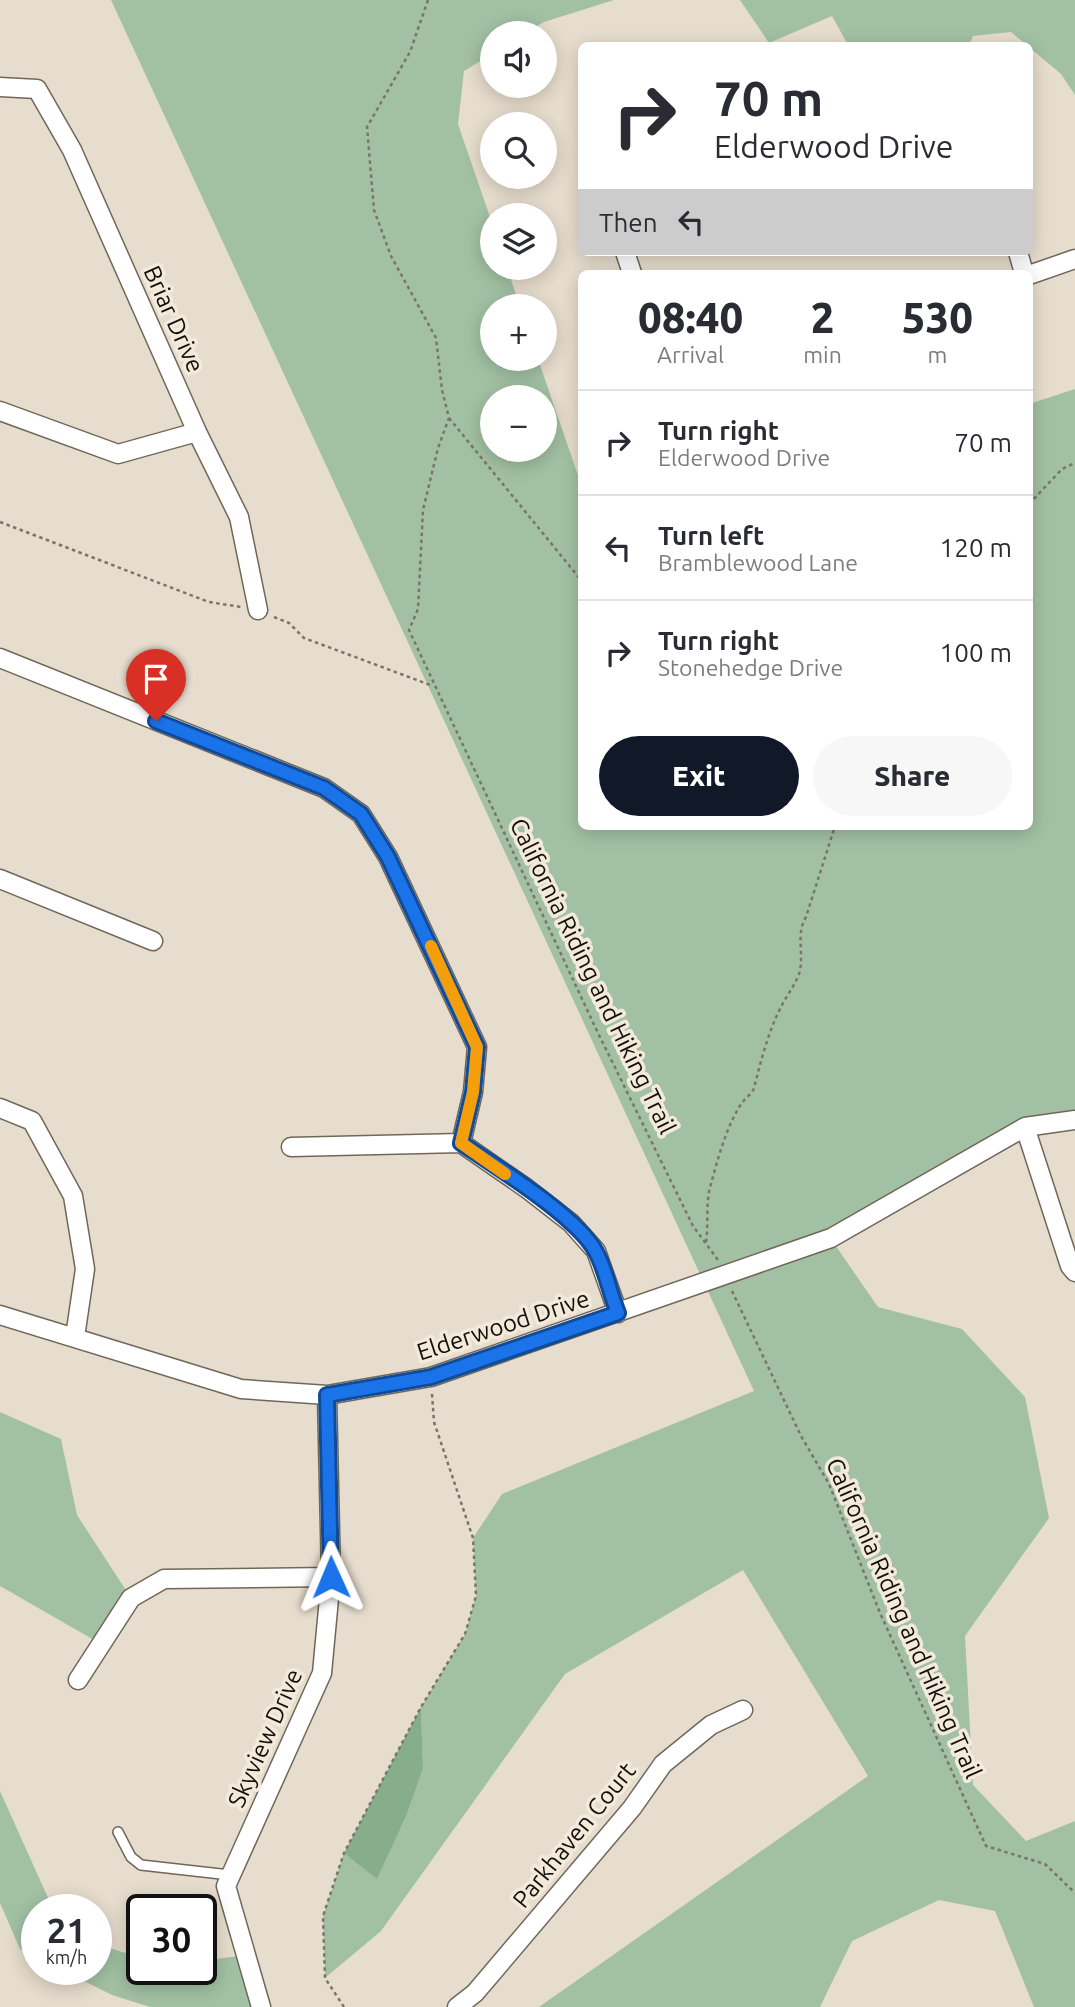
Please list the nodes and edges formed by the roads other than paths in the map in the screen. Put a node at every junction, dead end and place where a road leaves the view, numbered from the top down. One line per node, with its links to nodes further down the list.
1 (0, 87): 5 (street, Briar Drive)
2 (1075, 259): 3 (street)
3 (1033, 274)
4 (0, 411): 5 (street)
5 (197, 432): 6 (street, Briar Drive)
6 (258, 610)
7 (0, 658): 13 (street)
8 (0, 879): 9 (street)
9 (153, 941)
10 (0, 1108): 18 (street)
11 (1075, 1120): 12 (street, Elderwood Drive)
12 (1025, 1128): 15 (street); 16 (street, Elderwood Drive)
13 (461, 1143): 14 (street); 16 (street)
14 (291, 1147)
15 (1075, 1272)
16 (618, 1313): 19 (street, Elderwood Drive)
17 (0, 1315): 18 (street, Elderwood Drive)
18 (75, 1337): 19 (street, Elderwood Drive)
19 (327, 1395): 20 (street, Skyview Drive)
20 (331, 1577): 21 (street); 24 (street, Skyview Drive)
21 (78, 1680)
22 (743, 1710): 26 (street, Parkhaven Court)
23 (118, 1832): 24 (lane)
24 (230, 1875): 25 (street, Skyview Drive)
25 (261, 2007)
26 (457, 2007)

